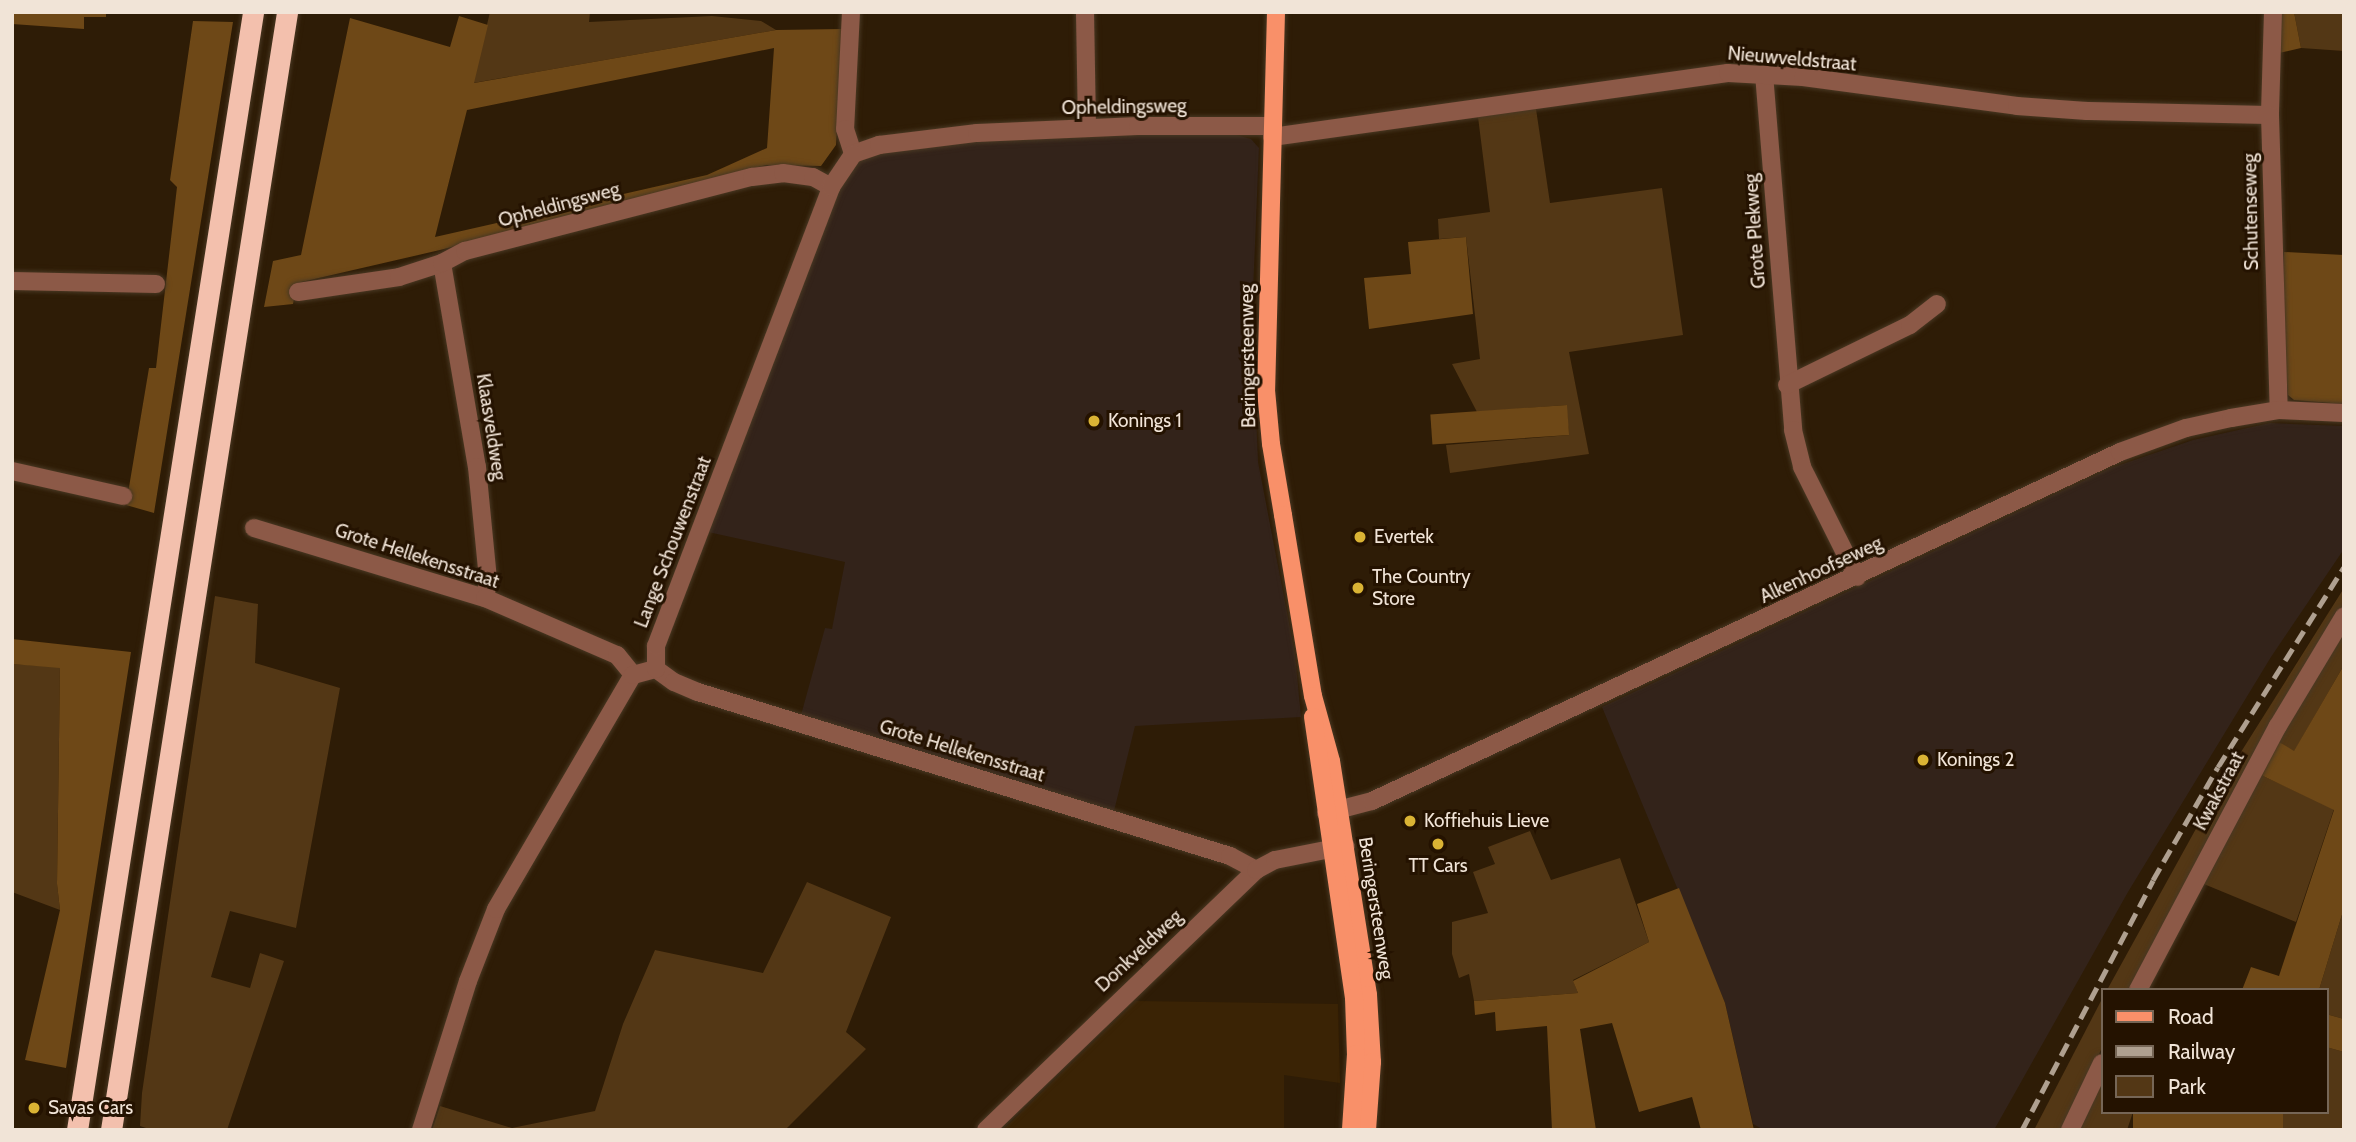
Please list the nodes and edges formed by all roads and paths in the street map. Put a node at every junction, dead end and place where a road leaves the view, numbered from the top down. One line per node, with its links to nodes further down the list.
1 (253, 12): 34 (highway)
2 (287, 12): 35 (highway)
3 (851, 12): 11 (street)
4 (1085, 12): 9 (street)
5 (1276, 12): 10 (main road, Beringersteenweg)
6 (2273, 12): 8 (street, Schutenseweg)
7 (1765, 74): 8 (street, Nieuwveldstraat); 10 (street, Nieuwveldstraat); 18 (street, Grote Plekweg)
8 (2270, 115): 19 (street, Schutenseweg)
9 (1087, 128): 10 (street, Opheldingsweg); 11 (street, Opheldingsweg)
10 (1272, 132): 29 (main road, Beringersteenweg)
11 (853, 154): 12 (street, Lange Schouwenstraat)
12 (831, 187): 13 (street, Opheldingsweg); 27 (street, Lange Schouwenstraat)
13 (442, 263): 16 (street, Opheldingsweg); 25 (street, Klaasveldweg)
14 (12, 281): 15 (street)
15 (156, 284)
16 (298, 292)
17 (1937, 304): 18 (street)
18 (1787, 385): 24 (street, Grote Plekweg)
19 (2279, 411): 20 (street, Alkenhoofseweg); 24 (street, Alkenhoofseweg)
20 (2344, 413)
21 (12, 471): 22 (street)
22 (123, 496)
23 (254, 528): 25 (street, Grote Hellekensstraat)
24 (1857, 577): 29 (street, Alkenhoofseweg)
25 (485, 598): 28 (street, Grote Hellekensstraat)
26 (2344, 616): 32 (street, Kwakstraat)
27 (656, 669): 28 (street); 31 (street, Grote Hellekensstraat)
28 (633, 675): 36 (street)
29 (1333, 811): 30 (main road, Beringersteenweg)
30 (1339, 847): 31 (street, Donkveldweg); 38 (main road, Beringersteenweg); 39 (main road, Beringersteenweg)
31 (1256, 870): 37 (street, Donkveldweg)
32 (2139, 988)
33 (2100, 1067): 40 (street)
34 (77, 1130)
35 (111, 1130)
36 (421, 1130)
37 (986, 1130)
38 (1351, 1130)
39 (1367, 1130)
40 (2070, 1130)

